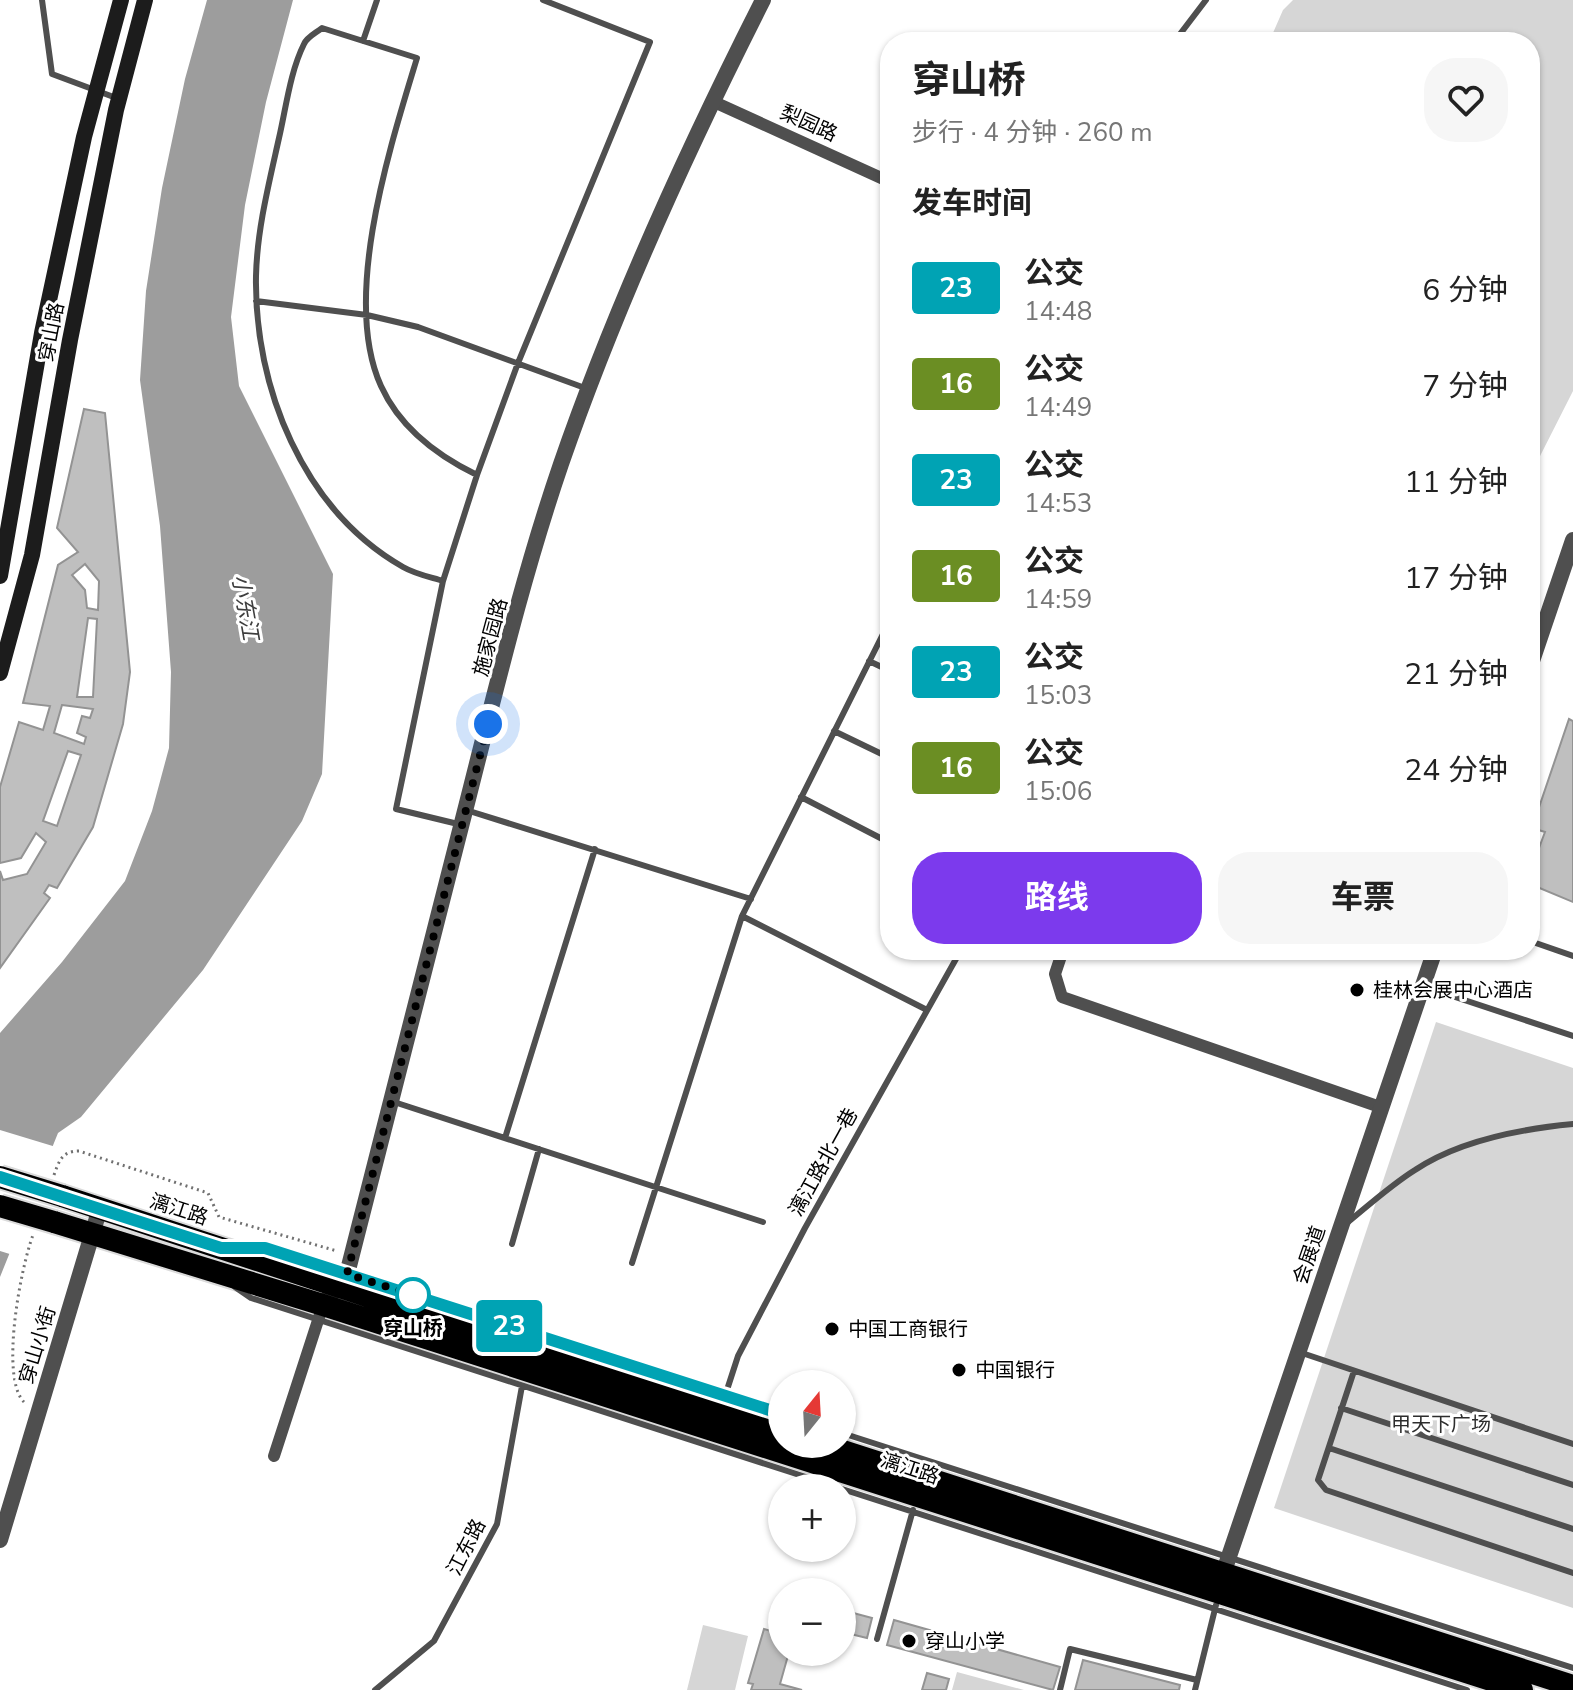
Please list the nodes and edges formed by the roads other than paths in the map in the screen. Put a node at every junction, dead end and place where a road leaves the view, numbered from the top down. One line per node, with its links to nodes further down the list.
1 (42, 0): 10 (lane)
2 (121, 0): 10 (main road, 穿山路)
3 (145, 0): 11 (main road, 穿山路)
4 (377, 0): 9 (lane)
5 (543, 0): 16 (lane)
6 (763, 0): 12 (street, 施家园路)
7 (1206, 0): 8 (lane)
8 (1182, 32)
9 (363, 41): 14 (lane); 15 (lane)
10 (96, 90): 11 (lane); 20 (main road, 穿山路)
11 (119, 99): 26 (main road, 穿山路)
12 (712, 101): 13 (street, 梨园路); 17 (street, 施家园路)
13 (880, 177)
14 (256, 301): 15 (lane); 21 (lane)
15 (367, 315): 16 (lane); 18 (lane)
16 (518, 363): 17 (lane); 18 (lane)
17 (589, 389): 30 (street, 施家园路)
18 (477, 475): 21 (lane)
19 (1573, 540): 22 (street)
20 (0, 576)
21 (443, 581): 30 (lane)
22 (1540, 637)
23 (880, 640): 24 (lane)
24 (869, 661): 25 (lane); 27 (lane)
25 (880, 666)
26 (0, 673)
27 (834, 731): 28 (lane); 29 (lane)
28 (880, 753)
29 (801, 797): 31 (lane); 33 (lane)
30 (464, 817): 32 (lane); 43 (street, 施家园路)
31 (880, 838)
32 (595, 849): 33 (lane); 46 (lane)
33 (751, 899): 34 (lane)
34 (742, 916): 41 (lane); 49 (lane)
35 (1540, 944): 36 (lane)
36 (1573, 956)
37 (955, 960): 41 (lane, 漓江路北一巷)
38 (1060, 960): 44 (street)
39 (1432, 960): 40 (street, 会展道)
40 (1423, 986): 42 (lane); 44 (street, 会展道)
41 (927, 1010): 61 (lane, 漓江路北一巷)
42 (1573, 1036)
43 (391, 1101): 46 (lane); 57 (street, 施家园路)
44 (1380, 1107): 53 (street, 会展道)
45 (1573, 1124): 53 (lane)
46 (505, 1138): 47 (lane)
47 (539, 1149): 49 (lane); 55 (lane)
48 (0, 1177): 51 (highway, 漓江路, bridge)
49 (655, 1187): 52 (lane); 56 (lane)
50 (0, 1206): 54 (highway, 漓江路, bridge)
51 (100, 1208): 54 (street, 穿山小街); 57 (highway, 漓江路)
52 (763, 1222)
53 (1338, 1231): 58 (street, 会展道)
54 (91, 1234): 57 (highway, 漓江路); 75 (street, 穿山小街)
55 (512, 1244)
56 (632, 1263)
57 (331, 1297): 60 (lane); 61 (lane); 64 (highway, 漓江路); 68 (street); 72 (highway, 漓江路)
58 (1297, 1352): 59 (lane); 77 (street, 会展道)
59 (1354, 1371): 62 (lane); 66 (lane)
60 (522, 1386): 70 (lane); 82 (lane, 江东路)
61 (725, 1396): 63 (lane)
62 (1341, 1408): 67 (lane); 71 (lane)
63 (768, 1410)
64 (768, 1428)
65 (856, 1443): 72 (lane)
66 (1573, 1444)
67 (1329, 1448): 74 (lane); 76 (lane)
68 (274, 1456)
69 (854, 1458): 72 (highway, 漓江路)
70 (797, 1474)
71 (1573, 1485)
72 (919, 1486): 73 (lane); 77 (highway, 漓江路); 77 (lane); 78 (lane)
73 (856, 1488)
74 (1573, 1529)
75 (0, 1540)
76 (1573, 1573)
77 (1222, 1583): 79 (lane); 80 (lane); 81 (highway, 漓江路); 85 (lane); 86 (highway, 漓江路)
78 (877, 1639)
79 (1573, 1668)
80 (1197, 1680): 83 (lane); 84 (lane)
81 (1573, 1686)
82 (375, 1690)
83 (1060, 1690)
84 (1195, 1690)
85 (1467, 1690)
86 (1522, 1690)

